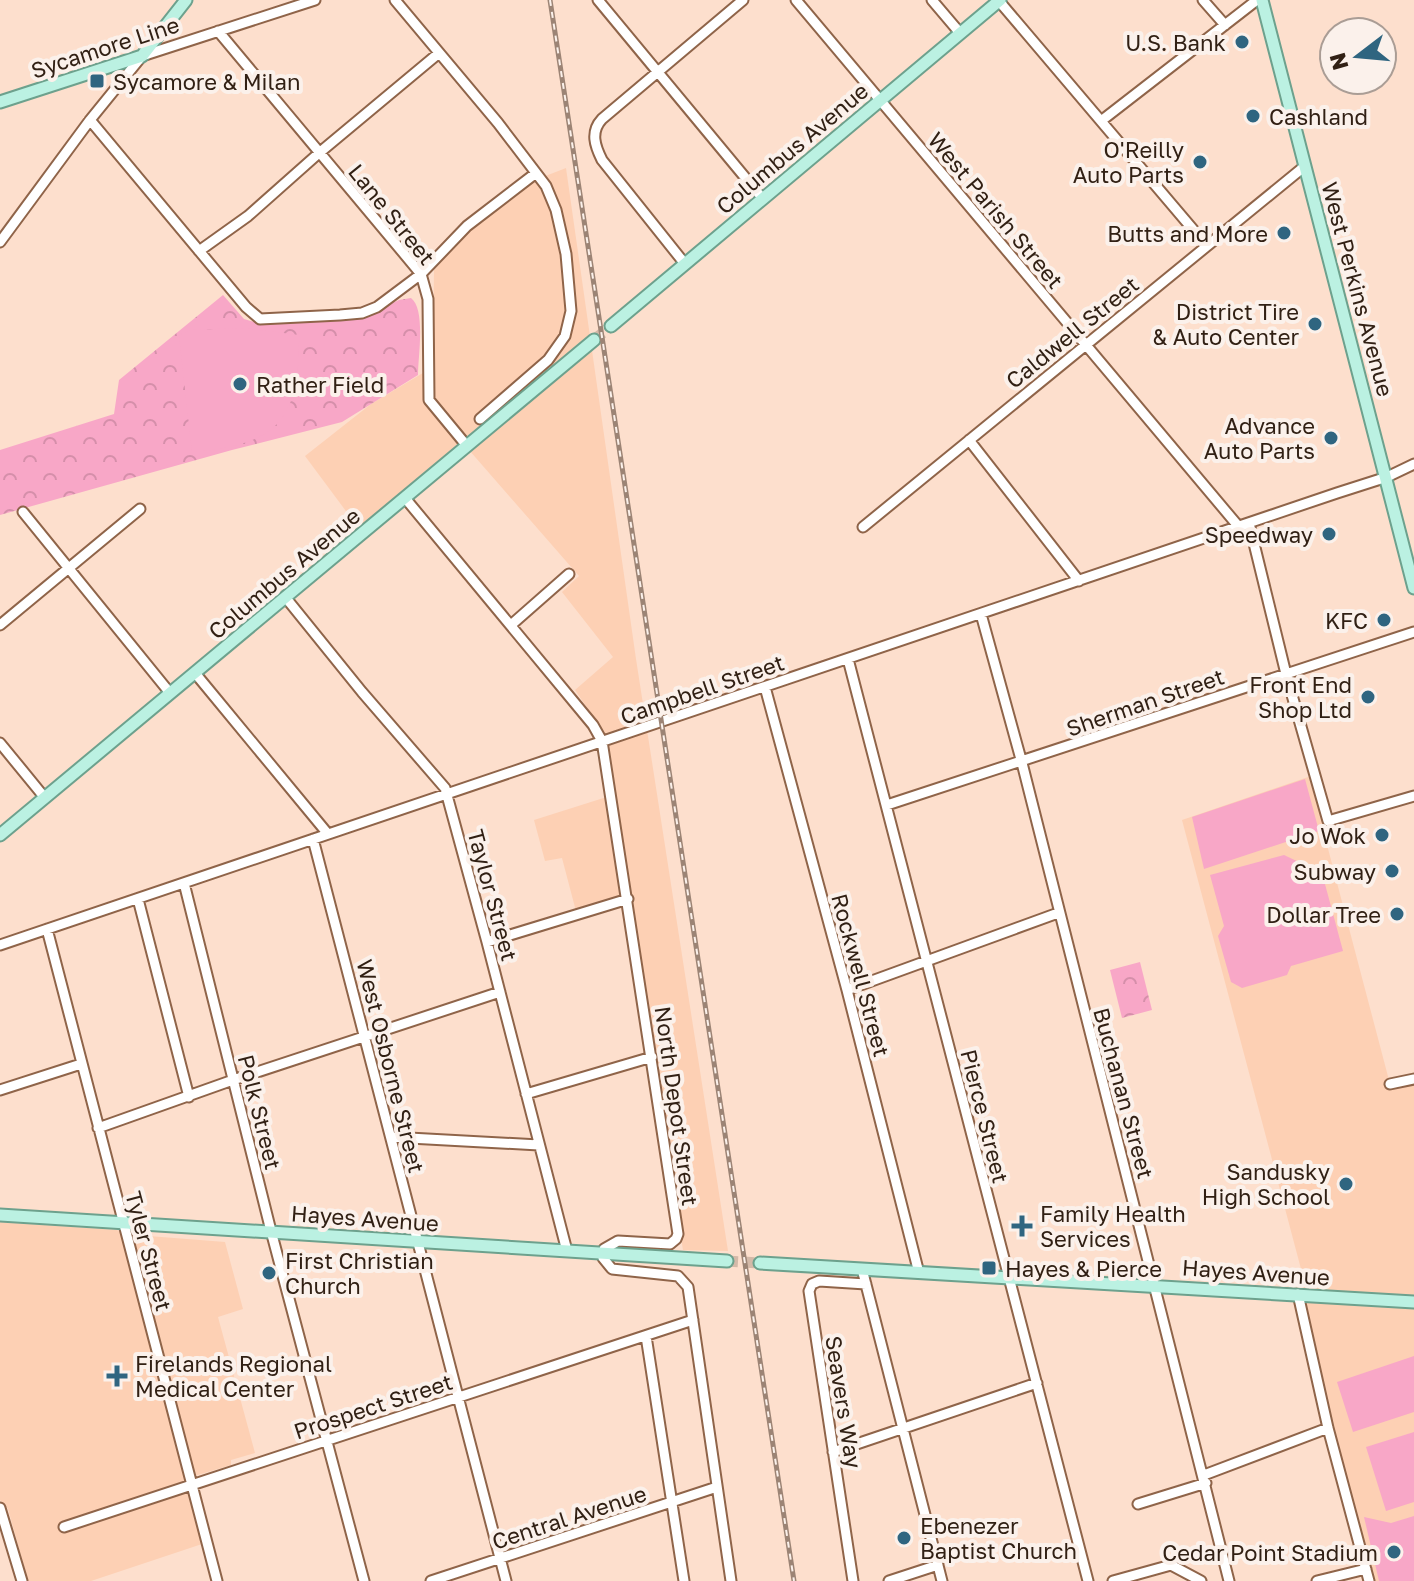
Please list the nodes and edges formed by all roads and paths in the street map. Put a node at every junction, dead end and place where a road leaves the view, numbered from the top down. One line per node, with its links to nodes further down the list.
1 (186, 0): 15 (main road)
2 (315, 0): 12 (street, Sycamore Line)
3 (395, 0): 14 (street)
4 (598, 0): 16 (street)
5 (743, 0): 16 (street)
6 (796, 0): 17 (street, West Parish Street)
7 (932, 0): 13 (street)
8 (1000, 0): 13 (main road, Columbus Avenue); 20 (street)
9 (1203, 0): 11 (street)
10 (1260, 0): 11 (street); 22 (main road, West Perkins Avenue)
11 (1225, 25): 20 (street)
12 (218, 31): 15 (street, Sycamore Line); 21 (street, Lane Street)
13 (960, 33): 17 (main road, Columbus Avenue)
14 (439, 53): 21 (street); 23 (street)
15 (142, 56): 18 (main road, Sycamore Line); 19 (street)
16 (659, 72): 24 (street); 28 (street)
17 (879, 101): 24 (main road, Columbus Avenue); 32 (street, West Parish Street)
18 (0, 102)
19 (90, 120): 25 (street); 27 (street)
20 (1101, 121): 26 (street)
21 (319, 153): 27 (street); 29 (street, Lane Street)
22 (1305, 166): 26 (street, Caldwell Street); 37 (main road, West Perkins Avenue)
23 (536, 173): 29 (street); 33 (street)
24 (763, 199): 28 (main road, Columbus Avenue)
25 (0, 242)
26 (1207, 246): 32 (street, Caldwell Street)
27 (199, 251): 29 (street)
28 (685, 264): 30 (main road, Columbus Avenue)
29 (421, 274): 35 (street, Lane Street)
30 (611, 326)
31 (594, 340): 35 (main road, Columbus Avenue)
32 (1086, 345): 34 (street, Caldwell Street); 41 (street, West Parish Street)
33 (480, 419)
34 (969, 440): 42 (street, Caldwell Street); 45 (street)
35 (467, 446): 38 (main road, Columbus Avenue)
36 (1414, 464): 37 (street, Campbell Street)
37 (1387, 477): 41 (street, Campbell Street); 46 (main road, West Perkins Avenue)
38 (405, 498): 47 (main road, Columbus Avenue); 50 (street)
39 (140, 509): 43 (street)
40 (23, 512): 43 (street)
41 (1244, 525): 45 (street, Campbell Street); 54 (street)
42 (863, 527)
43 (69, 568): 49 (street); 56 (street)
44 (569, 574): 50 (street)
45 (1079, 581): 48 (street, Campbell Street)
46 (1414, 588)
47 (286, 598): 53 (main road, Columbus Avenue); 60 (street, Taylor Street)
48 (981, 614): 52 (street, Campbell Street); 59 (street, Buchanan Street)
49 (0, 625)
50 (511, 625): 57 (street)
51 (1414, 632): 54 (street, Sherman Street)
52 (848, 659): 55 (street, Campbell Street); 63 (street, Pierce Street)
53 (195, 673): 56 (main road, Columbus Avenue); 64 (street)
54 (1286, 674): 59 (street, Sherman Street); 61 (street)
55 (765, 687): 57 (street, Campbell Street); 75 (street, Rockwell Street)
56 (170, 693): 62 (main road, Columbus Avenue)
57 (602, 741): 60 (street, Campbell Street); 69 (street, North Depot Street)
58 (0, 743): 62 (street)
59 (1022, 763): 63 (street, Sherman Street); 70 (street, Buchanan Street)
60 (447, 794): 64 (street, Campbell Street); 72 (street, Taylor Street)
61 (1414, 796)
62 (45, 798): 65 (main road, Columbus Avenue)
63 (887, 805): 74 (street, Pierce Street)
64 (328, 834): 66 (street, Campbell Street)
65 (0, 835)
66 (313, 839): 67 (street, Campbell Street); 77 (street, West Osborne Street)
67 (184, 883): 68 (street, Campbell Street); 81 (street, Polk Street)
68 (138, 899): 71 (street, Campbell Street); 85 (street)
69 (628, 899): 72 (street); 78 (street, North Depot Street)
70 (1058, 913): 74 (street); 101 (street, Buchanan Street)
71 (47, 929): 73 (street, Campbell Street); 79 (street, Tyler Street)
72 (487, 942): 76 (street, Taylor Street)
73 (0, 945)
74 (927, 962): 75 (street); 99 (street, Pierce Street)
75 (847, 990): 98 (street, Rockwell Street)
76 (500, 992): 77 (street); 84 (street, Taylor Street)
77 (366, 1037): 81 (street); 87 (street, West Osborne Street)
78 (652, 1057): 84 (street); 94 (street, North Depot Street)
79 (81, 1064): 83 (street); 86 (street, Tyler Street)
80 (1414, 1079): 82 (street)
81 (233, 1080): 85 (street); 91 (street, Polk Street)
82 (1390, 1084)
83 (0, 1090)
84 (526, 1094): 88 (street, Taylor Street)
85 (189, 1097): 86 (street)
86 (98, 1128): 90 (street, Tyler Street)
87 (391, 1137): 88 (street); 92 (street, West Osborne Street)
88 (539, 1145): 93 (street, Taylor Street)
89 (0, 1215): 90 (main road, Hayes Avenue)
90 (123, 1223): 91 (main road, Hayes Avenue); 113 (street, Tyler Street)
91 (271, 1231): 92 (main road, Hayes Avenue); 110 (street, Polk Street)
92 (418, 1241): 93 (main road, Hayes Avenue); 107 (street, West Osborne Street)
93 (567, 1251): 94 (main road, Hayes Avenue)
94 (602, 1254): 95 (main road, Hayes Avenue); 104 (street)
95 (727, 1261)
96 (760, 1263): 97 (main road, Hayes Avenue)
97 (862, 1269): 98 (main road, Hayes Avenue); 100 (street)
98 (919, 1273): 99 (main road, Hayes Avenue)
99 (1009, 1278): 101 (main road, Hayes Avenue); 106 (street, Pierce Street)
100 (866, 1284): 108 (street); 111 (street, Seavers Way)
101 (1155, 1286): 102 (main road, Hayes Avenue); 112 (street, Buchanan Street)
102 (1298, 1294): 103 (main road, Hayes Avenue); 109 (street)
103 (1414, 1302)
104 (693, 1320): 105 (street, Prospect Street); 114 (street)
105 (646, 1336): 107 (street, Prospect Street); 115 (street)
106 (1037, 1383): 108 (street); 132 (street, Pierce Street)
107 (459, 1398): 110 (street, Prospect Street); 119 (street, West Osborne Street)
108 (904, 1428): 111 (street); 120 (street)
109 (1328, 1428): 112 (street); 121 (street)
110 (325, 1440): 113 (street, Prospect Street); 124 (street, Polk Street)
111 (833, 1452): 129 (street, Seavers Way)
112 (1205, 1479): 116 (street); 135 (street, Buchanan Street)
113 (193, 1485): 118 (street, Prospect Street); 123 (street, Tyler Street)
114 (717, 1487): 115 (street, Central Avenue); 128 (street)
115 (673, 1501): 119 (street, Central Avenue); 127 (street)
116 (1138, 1504)
117 (2, 1510): 122 (street)
118 (64, 1527)
119 (501, 1558): 125 (street, Central Avenue); 126 (street, West Osborne Street)
120 (938, 1565): 130 (street); 131 (street)
121 (1366, 1569): 136 (street); 137 (street)
122 (22, 1581)
123 (217, 1581)
124 (364, 1581)
125 (431, 1581)
126 (506, 1581)
127 (684, 1581)
128 (731, 1581)
129 (853, 1581)
130 (889, 1581)
131 (942, 1581)
132 (1088, 1581)
133 (1113, 1581): 134 (street)
134 (1201, 1581)
135 (1229, 1581)
136 (1317, 1581)
137 (1369, 1581)

